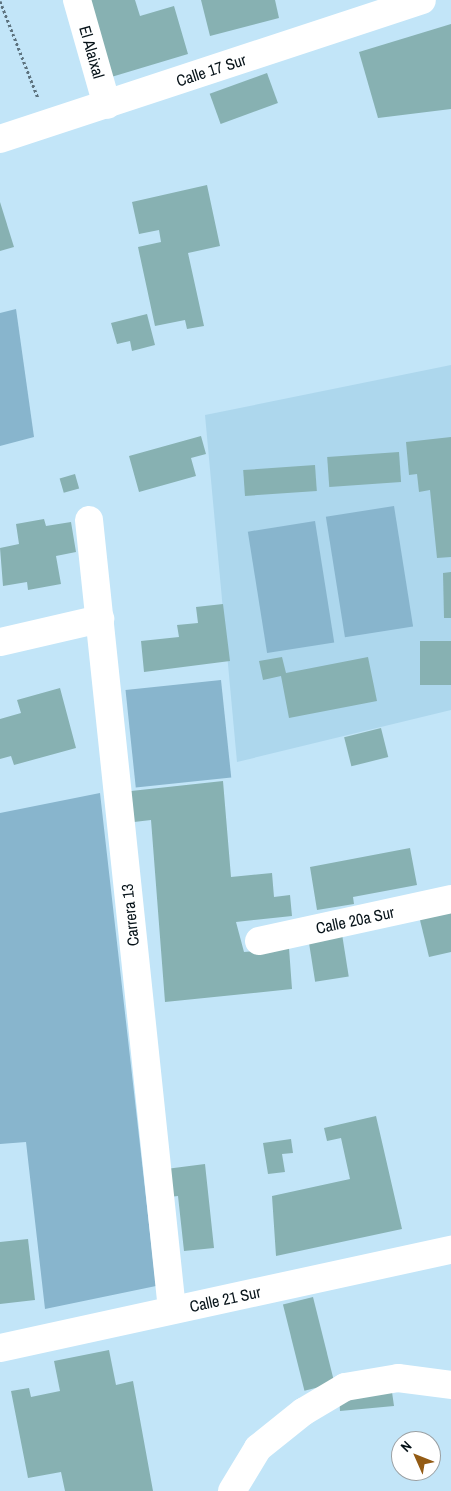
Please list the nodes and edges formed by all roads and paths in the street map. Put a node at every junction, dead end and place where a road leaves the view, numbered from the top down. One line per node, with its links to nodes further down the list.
1 (77, 0): 4 (street, El Alaixal)
2 (422, 0): 4 (street, Calle 17 Sur)
3 (0, 1): 5 (path)
4 (108, 105): 5 (street, Calle 17 Sur)
5 (48, 124): 6 (street, Calle 17 Sur)
6 (0, 139)
7 (89, 520): 8 (street, Carrera 13)
8 (100, 619): 9 (street); 13 (street, Carrera 13)
9 (0, 642)
10 (451, 899): 11 (street, Calle 20a Sur)
11 (259, 941)
12 (451, 1250): 13 (street, Calle 21 Sur)
13 (172, 1310): 14 (street, Calle 21 Sur)
14 (0, 1348)
15 (451, 1385): 16 (street)
16 (232, 1491)

